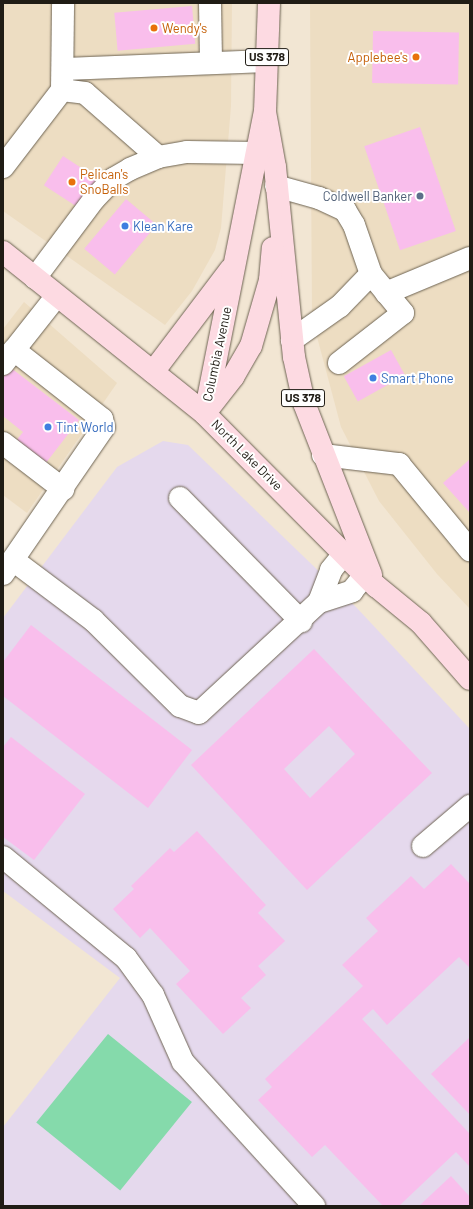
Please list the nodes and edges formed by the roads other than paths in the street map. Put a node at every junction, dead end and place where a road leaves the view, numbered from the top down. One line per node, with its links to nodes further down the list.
1 (63, 3): 6 (lane)
2 (210, 3): 5 (lane)
3 (269, 3): 4 (main road, Columbia Avenue / US 378)
4 (267, 61): 5 (lane); 7 (main road, Columbia Avenue / US 378)
5 (211, 63): 6 (lane)
6 (63, 79): 9 (lane); 10 (lane)
7 (265, 112): 8 (main road, Columbia Avenue / US 378); 11 (main road, Columbia Avenue / US 378)
8 (257, 153): 9 (lane); 14 (main road, Columbia Avenue / US 378)
9 (158, 157): 16 (lane)
10 (3, 168)
11 (276, 192): 15 (lane); 19 (main road, Columbia Avenue / US 378); 23 (main road, Columbia Avenue)
12 (3, 252): 16 (main road, North Lake Drive)
13 (470, 258): 17 (lane)
14 (235, 263): 22 (main road); 23 (main road, Columbia Avenue / US 378)
15 (371, 274): 17 (lane); 19 (lane)
16 (35, 278): 18 (main road, North Lake Drive)
17 (386, 293): 21 (lane)
18 (56, 296): 20 (lane); 22 (main road, North Lake Drive)
19 (292, 340): 25 (main road, Columbia Avenue / US 378)
20 (8, 357): 26 (lane)
21 (339, 363)
22 (153, 372): 23 (main road, North Lake Drive / US 378)
23 (205, 414): 29 (main road, North Lake Drive / US 378)
24 (3, 443): 26 (lane)
25 (323, 455): 28 (lane); 31 (main road, Columbia Avenue / US 378)
26 (62, 489): 30 (lane)
27 (180, 498): 33 (lane)
28 (470, 550)
29 (345, 554): 31 (main road, North Lake Drive / US 378); 32 (lane)
30 (8, 567): 33 (lane)
31 (371, 581): 32 (lane); 34 (main road, North Lake Drive / US 378)
32 (319, 602): 33 (lane)
33 (301, 621)
34 (470, 680)
35 (470, 806): 36 (lane)
36 (423, 846)
37 (3, 857): 38 (lane)
38 (314, 1206)

